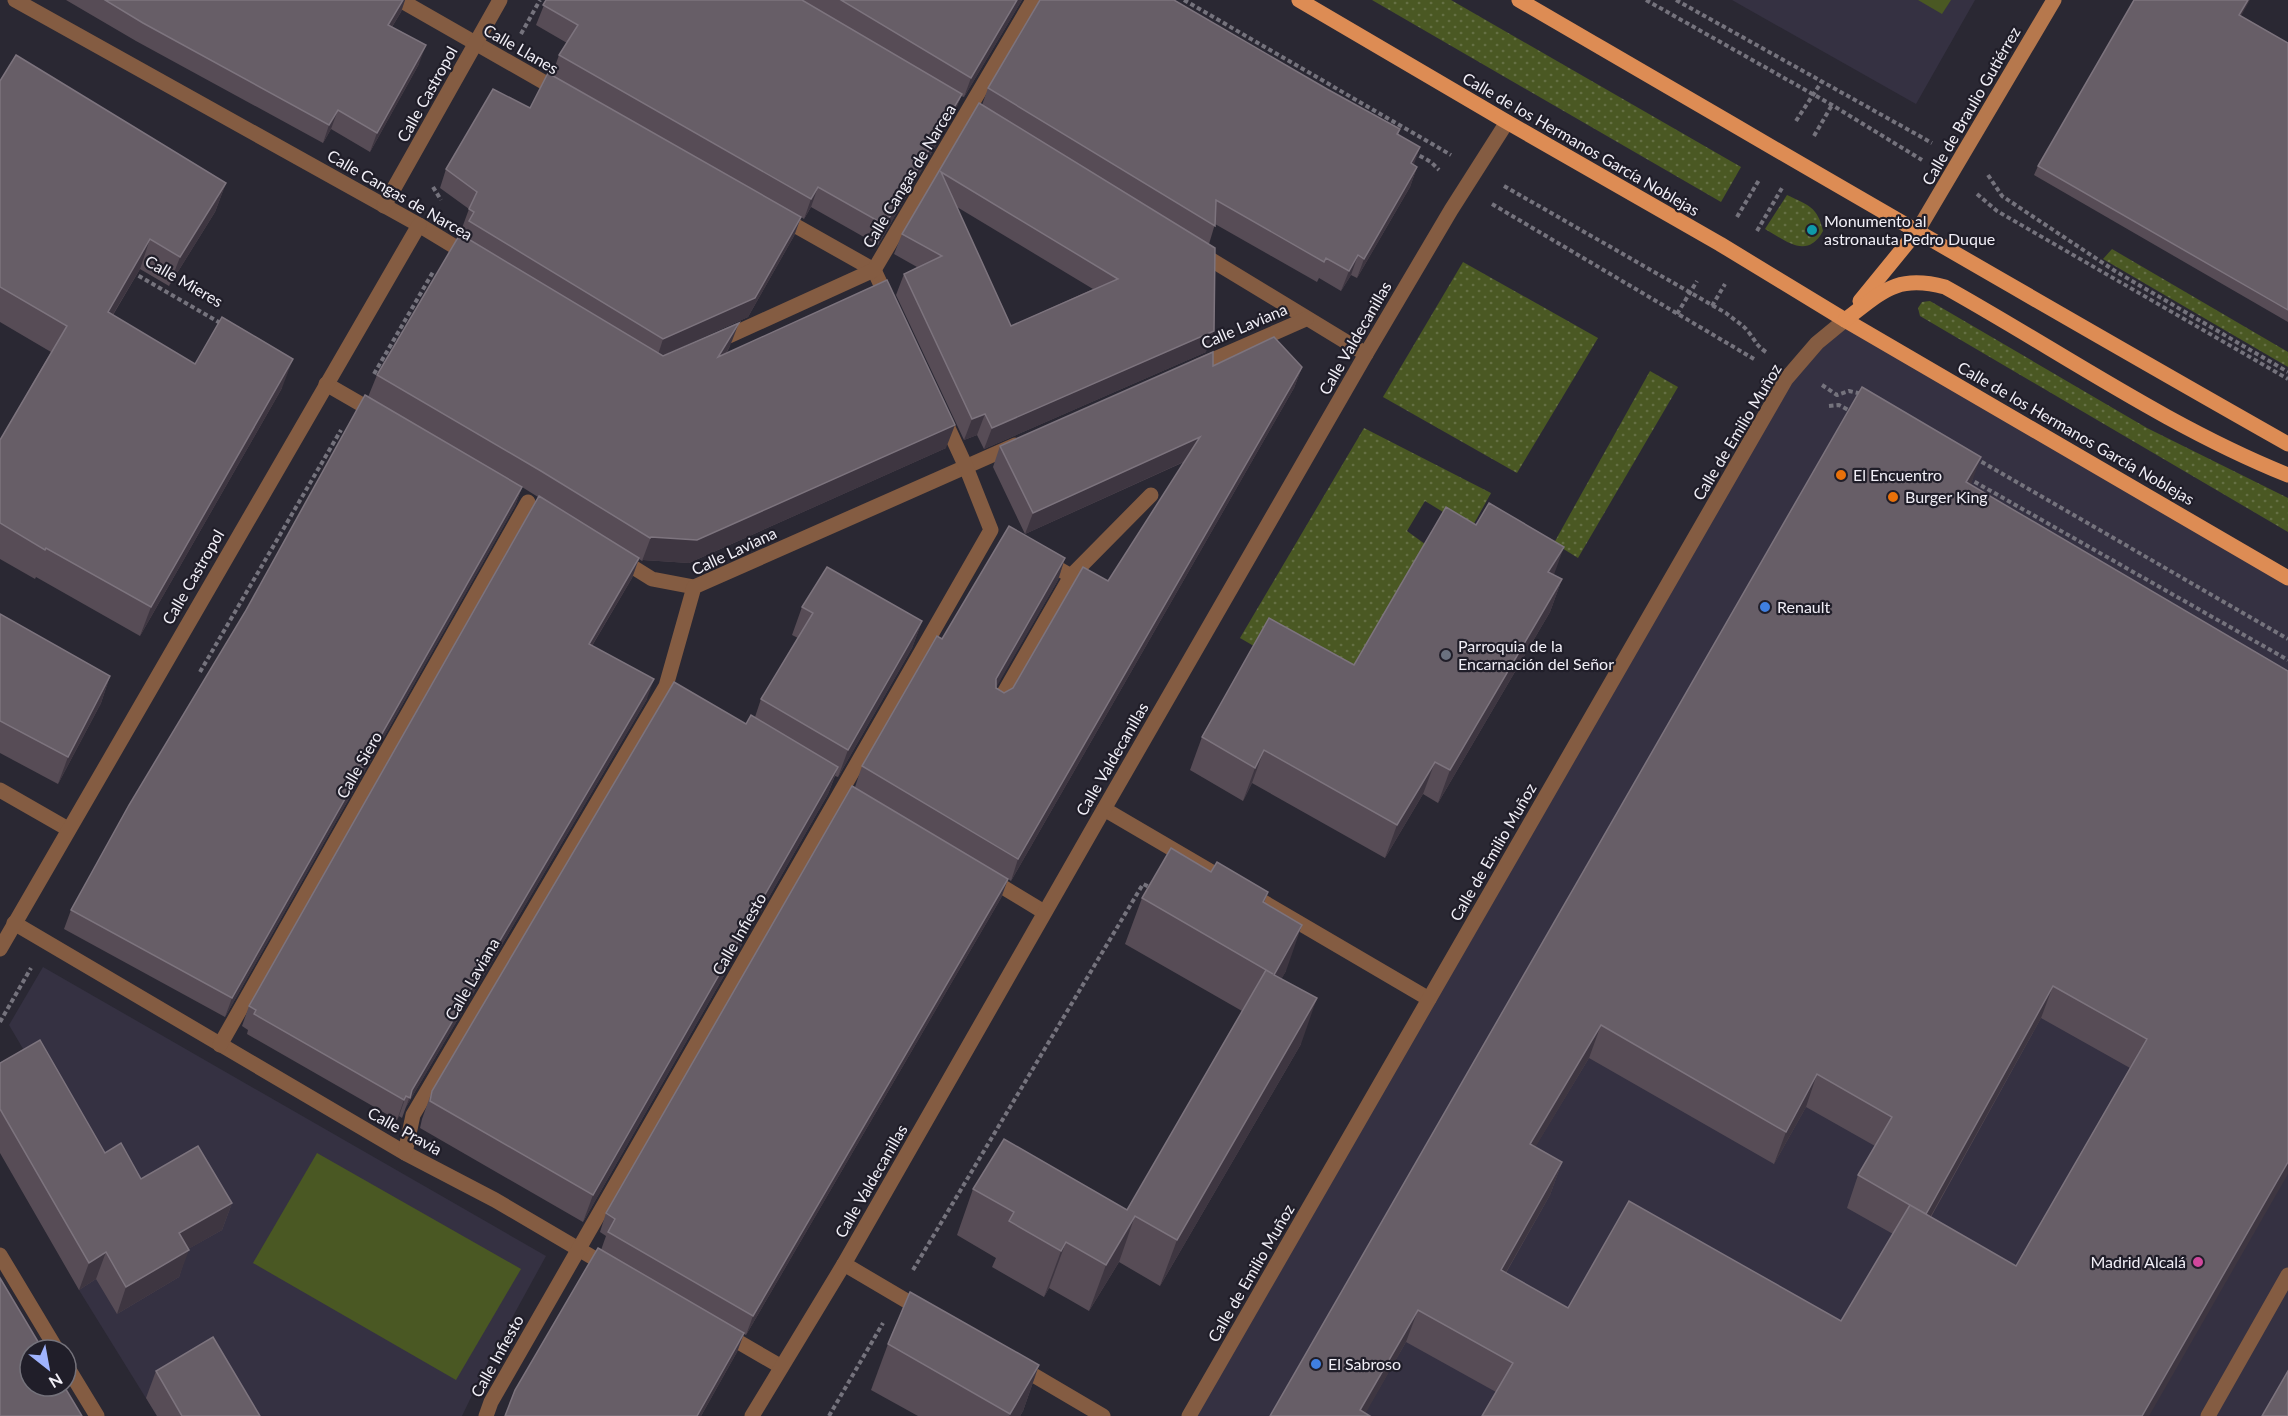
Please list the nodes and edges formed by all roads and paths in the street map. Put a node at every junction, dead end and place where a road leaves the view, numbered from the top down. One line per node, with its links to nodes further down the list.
1 (15, 0): 31 (street, Calle Cangas de Narcea)
2 (400, 0): 13 (street, Calle Llanes)
3 (500, 0): 13 (street, Calle Castropol)
4 (1034, 0): 39 (street, Calle Cangas de Narcea)
5 (1184, 0): 11 (path)
6 (1299, 0): 19 (main road, Calle de los Hermanos García Noblejas)
7 (1519, 0): 23 (main road)
8 (1646, 0): 15 (path)
9 (1676, 0): 14 (path)
10 (2054, 0): 35 (street, Calle de Braulio Gutiérrez)
11 (1190, 2): 12 (path); 22 (path)
12 (1184, 11)
13 (476, 44): 16 (street, Calle Llanes); 31 (street, Calle Castropol)
14 (1822, 81): 15 (path); 20 (path)
15 (1814, 95): 17 (path); 18 (path)
16 (577, 102)
17 (1832, 105): 23 (path); 24 (path)
18 (1796, 121)
19 (1507, 122): 37 (main road, Calle de los Hermanos García Noblejas); 51 (street, Calle Valdecanillas)
20 (1938, 146)
21 (1411, 151): 25 (path)
22 (1454, 157)
23 (1798, 162): 35 (main road); 37 (path)
24 (1926, 162)
25 (1440, 170)
26 (1986, 172): 54 (path)
27 (1759, 180): 33 (path)
28 (1499, 183): 42 (path)
29 (1975, 192): 55 (path)
30 (1483, 199): 45 (path)
31 (384, 206): 34 (street, Calle Cangas de Narcea)
32 (772, 212): 39 (street)
33 (1737, 217)
34 (419, 225): 38 (street, Calle Cangas de Narcea); 56 (street, Calle Castropol)
35 (1918, 230): 47 (main road); 64 (main road)
36 (1187, 245): 46 (street)
37 (1741, 256): 43 (path); 47 (main road, Calle de los Hermanos García Noblejas)
38 (488, 267)
39 (874, 270): 44 (street); 50 (street, Calle Cangas de Narcea)
40 (131, 272): 48 (path, Calle Mieres)
41 (1697, 281): 42 (path)
42 (1689, 294): 43 (path); 45 (path)
43 (1712, 306): 49 (path)
44 (894, 312)
45 (1677, 314): 52 (path)
46 (1306, 319): 51 (street); 53 (street, Calle Laviana)
47 (1845, 320): 68 (main road); 74 (main road, Calle de los Hermanos García Noblejas); 86 (street, Calle de Emilio Muñoz)
48 (232, 330)
49 (1755, 345)
50 (700, 349)
51 (1366, 354): 80 (street, Calle Valdecanillas)
52 (1754, 359)
53 (1185, 371)
54 (2288, 372)
55 (2288, 379)
56 (326, 384): 62 (street); 81 (street, Calle Castropol)
57 (1865, 394): 58 (path)
58 (1837, 395)
59 (937, 405): 66 (street)
60 (1829, 406): 61 (path)
61 (1860, 416)
62 (388, 420)
63 (1032, 438): 66 (street, Calle Laviana)
64 (2288, 444)
65 (1973, 457): 76 (path)
66 (966, 467): 75 (street, Calle Laviana); 89 (street, Calle Infiesto)
67 (1962, 474): 77 (path)
68 (2288, 475)
69 (1151, 495): 73 (street)
70 (528, 502): 87 (street, Calle Siero)
71 (605, 549): 75 (street)
72 (1031, 553): 73 (street)
73 (1071, 576): 78 (street)
74 (2288, 578)
75 (694, 587): 88 (street, Calle Laviana)
76 (2288, 639)
77 (2288, 660)
78 (998, 705)
79 (0, 790): 81 (street)
80 (1104, 808): 83 (street, Calle Valdecanillas); 86 (street)
81 (68, 829): 84 (street, Calle Castropol)
82 (974, 870): 83 (street)
83 (1044, 912): 91 (street, Calle Valdecanillas)
84 (14, 923): 85 (street, Calle Castropol); 87 (street, Calle Pravia)
85 (0, 949)
86 (1429, 999): 104 (street, Calle de Emilio Muñoz)
87 (220, 1045): 88 (street, Calle Pravia)
88 (405, 1153): 89 (street, Calle Pravia)
89 (578, 1249): 92 (street, Calle Pravia); 101 (street, Calle Infiesto)
90 (0, 1255): 96 (street)
91 (844, 1264): 94 (street); 98 (street, Calle Valdecanillas)
92 (619, 1273)
93 (2288, 1275): 105 (street)
94 (939, 1320)
95 (710, 1326): 98 (street)
96 (50, 1338)
97 (1000, 1356): 103 (street)
98 (780, 1366): 102 (street, Calle Valdecanillas)
99 (78, 1385): 100 (street)
100 (97, 1416)
101 (486, 1416)
102 (752, 1416)
103 (1103, 1416)
104 (1190, 1416)
105 (2208, 1416)

